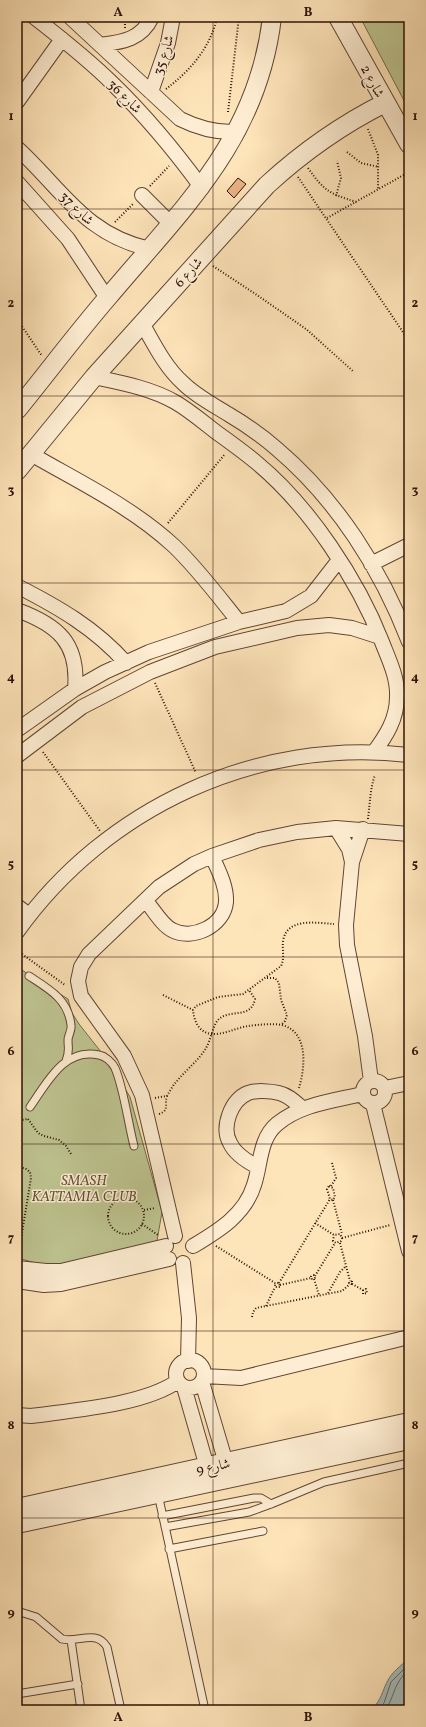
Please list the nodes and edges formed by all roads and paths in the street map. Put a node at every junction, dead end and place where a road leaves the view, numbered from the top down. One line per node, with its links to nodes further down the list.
1 (34, 17): 9 (street, شارع 36)
2 (70, 17): 10 (street, شارع 36)
3 (152, 17): 10 (street, شارع 35)
4 (173, 17): 11 (street, شارع 35)
5 (217, 17): 11 (path)
6 (239, 17): 15 (path)
7 (272, 17): 15 (street)
8 (338, 17): 13 (street, شارع 2)
9 (62, 39): 12 (street); 24 (street, شارع 36)
10 (100, 45): 11 (street, شارع 36)
11 (154, 94): 15 (street, شارع 36)
12 (17, 102)
13 (385, 103): 14 (street, شارع 6); 16 (street, شارع 2)
14 (363, 114): 19 (street, شارع 6); 21 (path)
15 (231, 133): 24 (street)
16 (409, 144)
17 (17, 148): 31 (street, شارع 37)
18 (347, 152): 21 (path)
19 (294, 160): 27 (path); 29 (path); 32 (street, شارع 6)
20 (337, 161): 27 (path)
21 (379, 167): 25 (path)
22 (409, 172): 25 (path)
23 (17, 182): 33 (street, شارع 37)
24 (202, 188): 30 (street)
25 (378, 190): 28 (path)
26 (142, 195): 30 (street)
27 (336, 196): 28 (path)
28 (356, 202): 29 (path)
29 (328, 218): 36 (path)
30 (171, 224): 31 (street)
31 (150, 249): 33 (street)
32 (200, 258): 35 (street, شارع 6); 38 (path)
33 (107, 298): 37 (street)
34 (17, 319): 37 (path)
35 (142, 324): 39 (street, شارع 6); 47 (street)
36 (409, 341)
37 (51, 368): 40 (street)
38 (354, 372)
39 (94, 377): 41 (street); 42 (street, شارع 6)
40 (17, 410)
41 (233, 445): 44 (path); 46 (street)
42 (31, 454): 43 (street, شارع 6); 44 (street)
43 (17, 471)
44 (159, 533): 50 (street)
45 (409, 545): 47 (street)
46 (339, 560): 50 (street); 51 (street)
47 (371, 564): 52 (street)
48 (17, 586): 53 (street)
49 (17, 610): 55 (street)
50 (239, 622): 53 (street)
51 (380, 637): 54 (street); 58 (street)
52 (409, 642)
53 (126, 663): 55 (street)
54 (150, 672): 57 (street); 62 (path)
55 (75, 689): 56 (street)
56 (17, 730)
57 (35, 741): 60 (street); 66 (path)
58 (374, 752): 59 (street); 62 (street)
59 (409, 755)
60 (17, 756)
61 (375, 775): 64 (path)
62 (201, 784): 66 (street)
63 (336, 828): 64 (street); 67 (street); 68 (street)
64 (365, 829): 65 (street); 68 (street)
65 (409, 834)
66 (106, 839): 71 (street)
67 (212, 856): 69 (street); 69 (street)
68 (352, 862): 72 (street)
69 (146, 901): 79 (street)
70 (17, 906): 71 (street)
71 (29, 915): 73 (street)
72 (346, 925): 76 (path); 86 (street)
73 (17, 932)
74 (22, 954): 79 (path)
75 (29, 976): 83 (lane)
76 (267, 978): 77 (path); 81 (path)
77 (250, 990): 80 (path); 82 (path)
78 (163, 995): 80 (path)
79 (81, 996): 84 (street)
80 (193, 1010): 82 (path)
81 (281, 1025): 82 (path); 92 (path)
82 (213, 1035): 91 (path)
83 (66, 1061): 85 (lane); 94 (lane)
84 (133, 1073): 85 (lane); 90 (street)
85 (119, 1080): 98 (lane)
86 (370, 1081): 88 (street); 89 (street)
87 (409, 1083): 88 (street)
88 (385, 1088): 93 (street)
89 (362, 1094): 93 (street); 95 (street)
90 (142, 1095): 91 (path); 96 (street)
91 (167, 1096): 96 (path)
92 (290, 1098): 95 (street); 102 (street)
93 (374, 1104): 106 (street)
94 (30, 1107)
95 (302, 1108): 102 (street)
96 (147, 1118): 115 (street)
97 (28, 1119): 99 (path)
98 (134, 1146)
99 (71, 1154)
100 (332, 1163): 103 (path)
101 (17, 1166): 111 (path)
102 (258, 1167): 112 (street)
103 (332, 1186): 104 (path); 105 (path)
104 (330, 1199): 105 (path); 107 (path)
105 (333, 1200): 110 (path)
106 (402, 1222): 110 (path); 116 (street)
107 (315, 1223): 109 (path); 123 (path)
108 (142, 1224): 108 (path); 115 (path)
109 (334, 1235): 110 (path); 113 (path)
110 (342, 1237): 114 (path)
111 (17, 1242)
112 (199, 1243): 115 (street); 117 (street); 122 (path)
113 (336, 1243): 114 (path); 120 (path)
114 (340, 1243): 118 (path)
115 (170, 1246): 117 (street); 119 (street); 121 (street)
116 (409, 1251)
117 (183, 1263): 132 (street)
118 (346, 1266): 124 (path); 127 (path)
119 (17, 1268)
120 (312, 1279): 123 (path); 128 (path)
121 (17, 1281)
122 (275, 1283): 123 (path); 125 (path)
123 (280, 1284): 125 (path)
124 (351, 1284): 126 (path); 127 (path)
125 (275, 1287): 129 (path)
126 (362, 1290)
127 (328, 1294): 128 (path)
128 (319, 1296): 129 (path)
129 (265, 1306): 130 (path)
130 (252, 1317)
131 (409, 1337): 133 (street)
132 (188, 1360): 133 (street); 134 (street)
133 (203, 1379): 134 (street); 140 (street)
134 (181, 1384): 136 (street); 142 (street)
135 (17, 1415): 136 (street)
136 (31, 1416): 138 (street)
137 (409, 1422): 140 (street, شارع 9)
138 (17, 1423)
139 (409, 1440): 143 (street, شارع 9)
140 (226, 1463): 142 (street, شارع 9)
141 (409, 1463): 144 (lane)
142 (207, 1467): 145 (street, شارع 9)
143 (158, 1494): 146 (lane); 147 (street, شارع 9)
144 (272, 1504): 146 (lane); 148 (lane)
145 (17, 1508)
146 (162, 1516): 148 (lane)
147 (17, 1524)
148 (165, 1527): 150 (lane)
149 (263, 1531): 150 (lane)
150 (169, 1549): 158 (lane)
151 (17, 1611): 152 (lane)
152 (71, 1640): 153 (lane); 157 (lane)
153 (78, 1684): 154 (lane); 155 (lane)
154 (17, 1694)
155 (81, 1709): 156 (lane)
156 (71, 1710)
157 (121, 1710)
158 (205, 1710)

